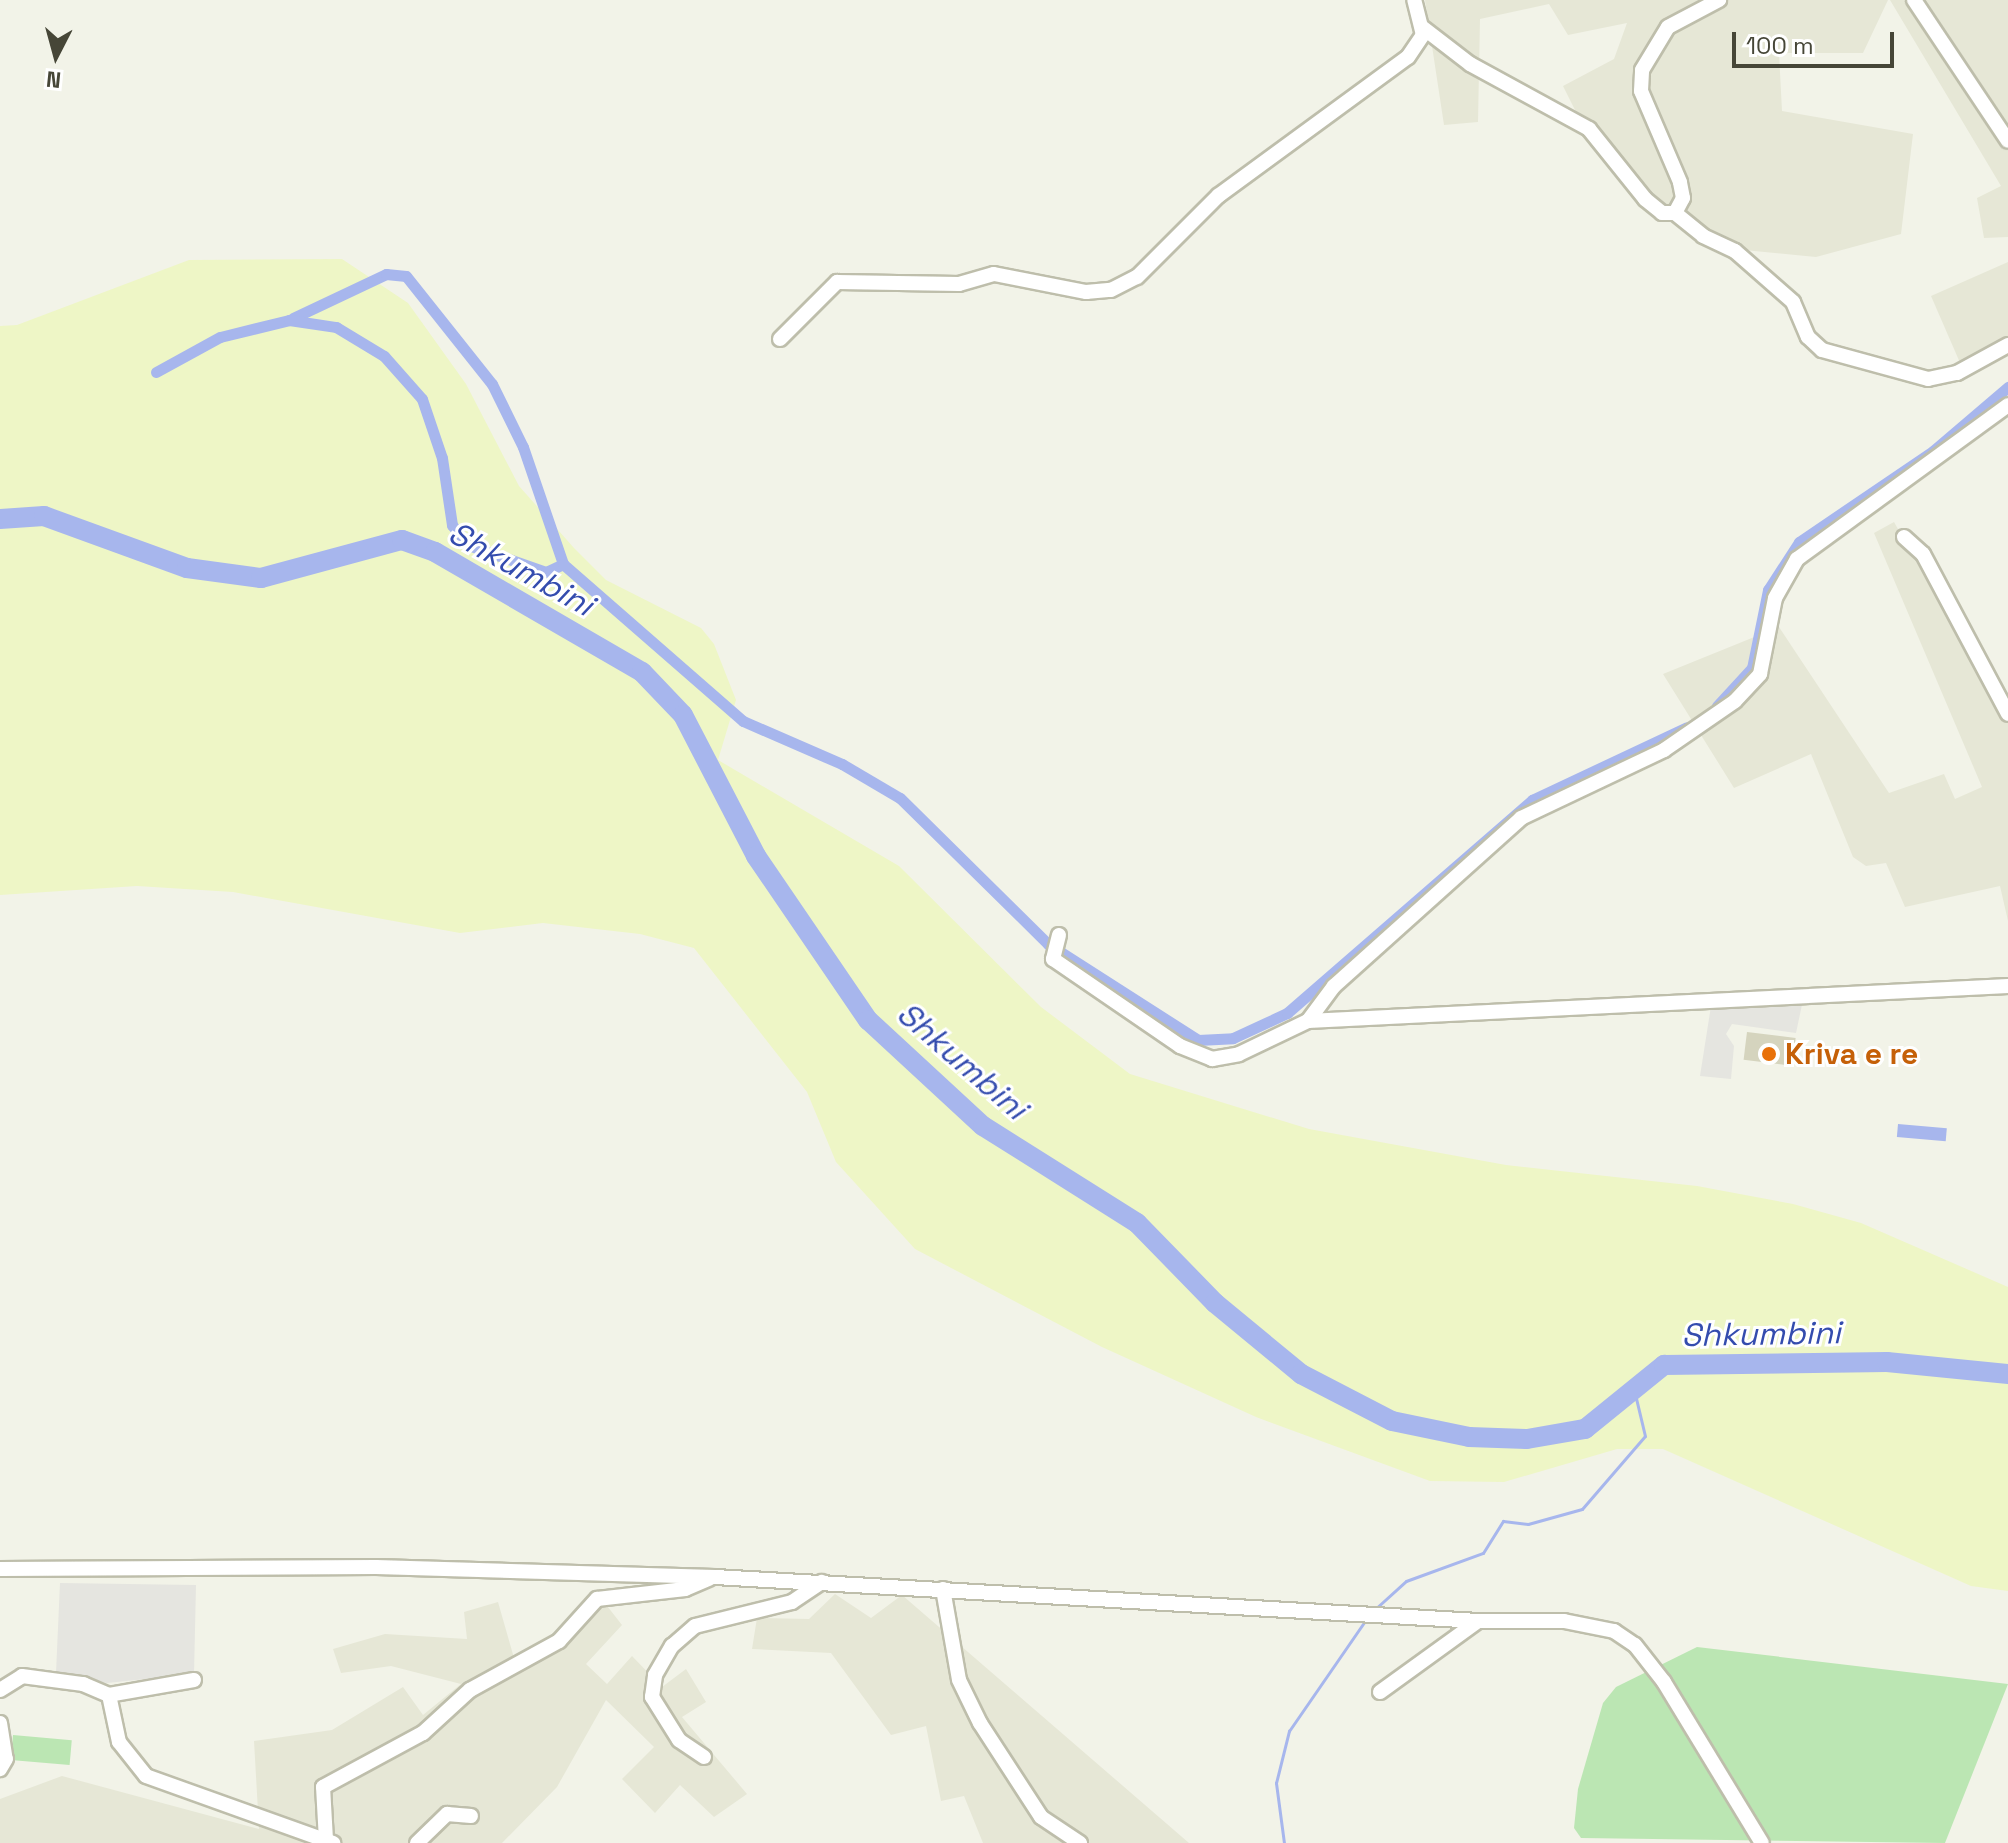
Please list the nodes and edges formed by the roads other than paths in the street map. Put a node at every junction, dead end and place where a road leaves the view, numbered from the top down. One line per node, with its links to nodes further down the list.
1 (1414, 0): 4 (street)
2 (1719, 0): 6 (street)
3 (1914, 0): 5 (street)
4 (1422, 27): 6 (street); 7 (street)
5 (2008, 141)
6 (1675, 213): 8 (street)
7 (780, 339)
8 (2008, 345)
9 (2008, 405): 14 (street)
10 (1904, 537): 11 (street)
11 (2008, 714)
12 (1057, 946): 14 (street)
13 (2008, 986): 14 (street)
14 (1308, 1021)
15 (0, 1569): 16 (street)
16 (715, 1577): 17 (street); 28 (street)
17 (822, 1582): 18 (street); 25 (street)
18 (943, 1589): 19 (street); 30 (street)
19 (1478, 1621): 22 (street); 31 (street)
20 (194, 1680): 23 (street)
21 (0, 1690): 23 (street)
22 (1380, 1692)
23 (109, 1695): 28 (street)
24 (0, 1723): 26 (street)
25 (704, 1757)
26 (0, 1769)
27 (471, 1816): 29 (street)
28 (330, 1842)
29 (417, 1843)
30 (1080, 1843)
31 (1762, 1843)

